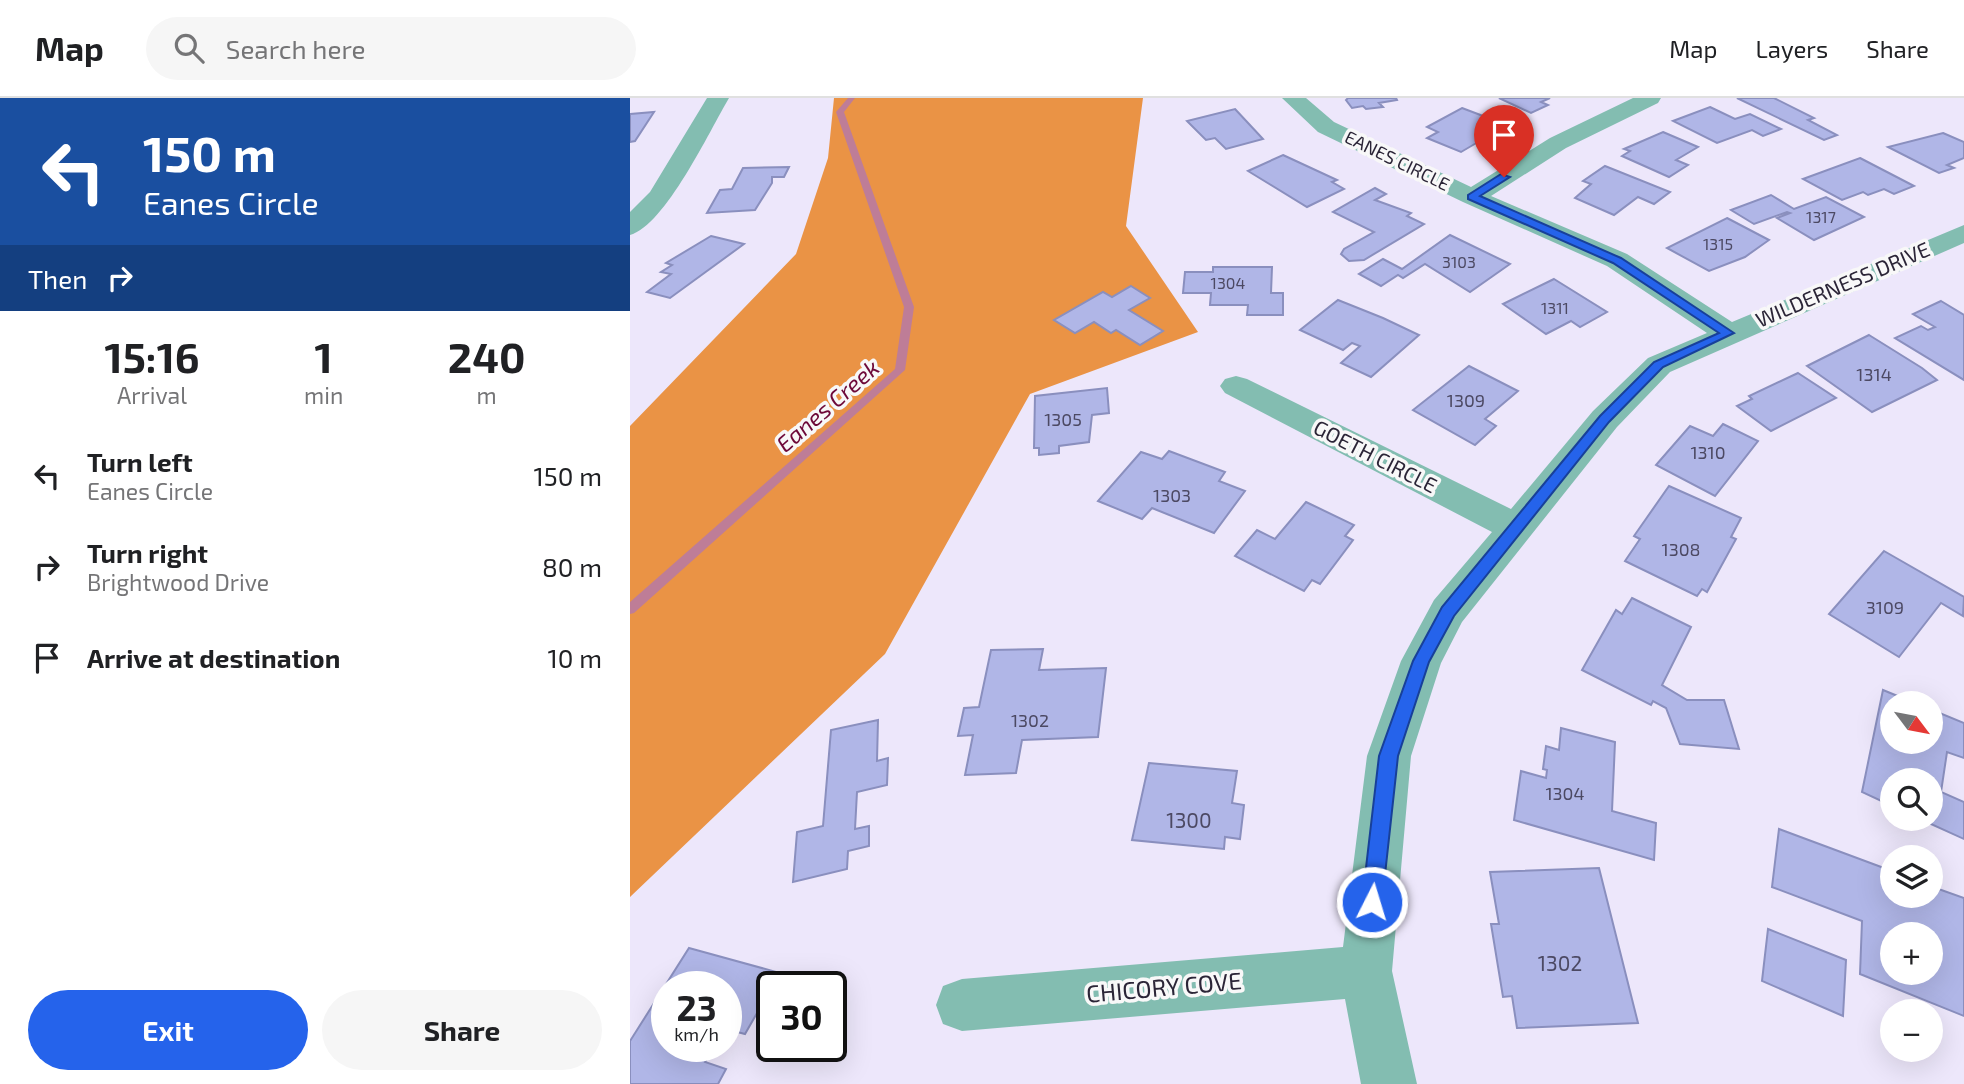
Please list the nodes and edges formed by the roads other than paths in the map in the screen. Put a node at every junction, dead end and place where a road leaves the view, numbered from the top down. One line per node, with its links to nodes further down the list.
1 (718, 98): 5 (street)
2 (1293, 98): 4 (street, EANES CIRCLE)
3 (1650, 98): 4 (street)
4 (1472, 197): 7 (street, EANES CIRCLE)
5 (630, 227)
6 (1964, 233): 7 (street, WILDERNESS DRIVE)
7 (1728, 333): 9 (street, WILDERNESS DRIVE)
8 (1236, 386): 9 (street, GOETH CIRCLE)
9 (1514, 527): 10 (street, WILDERNESS DRIVE)
10 (1366, 971): 11 (street, CHICORY COVE); 12 (street, WILDERNESS DRIVE)
11 (962, 1005)
12 (1389, 1084)

